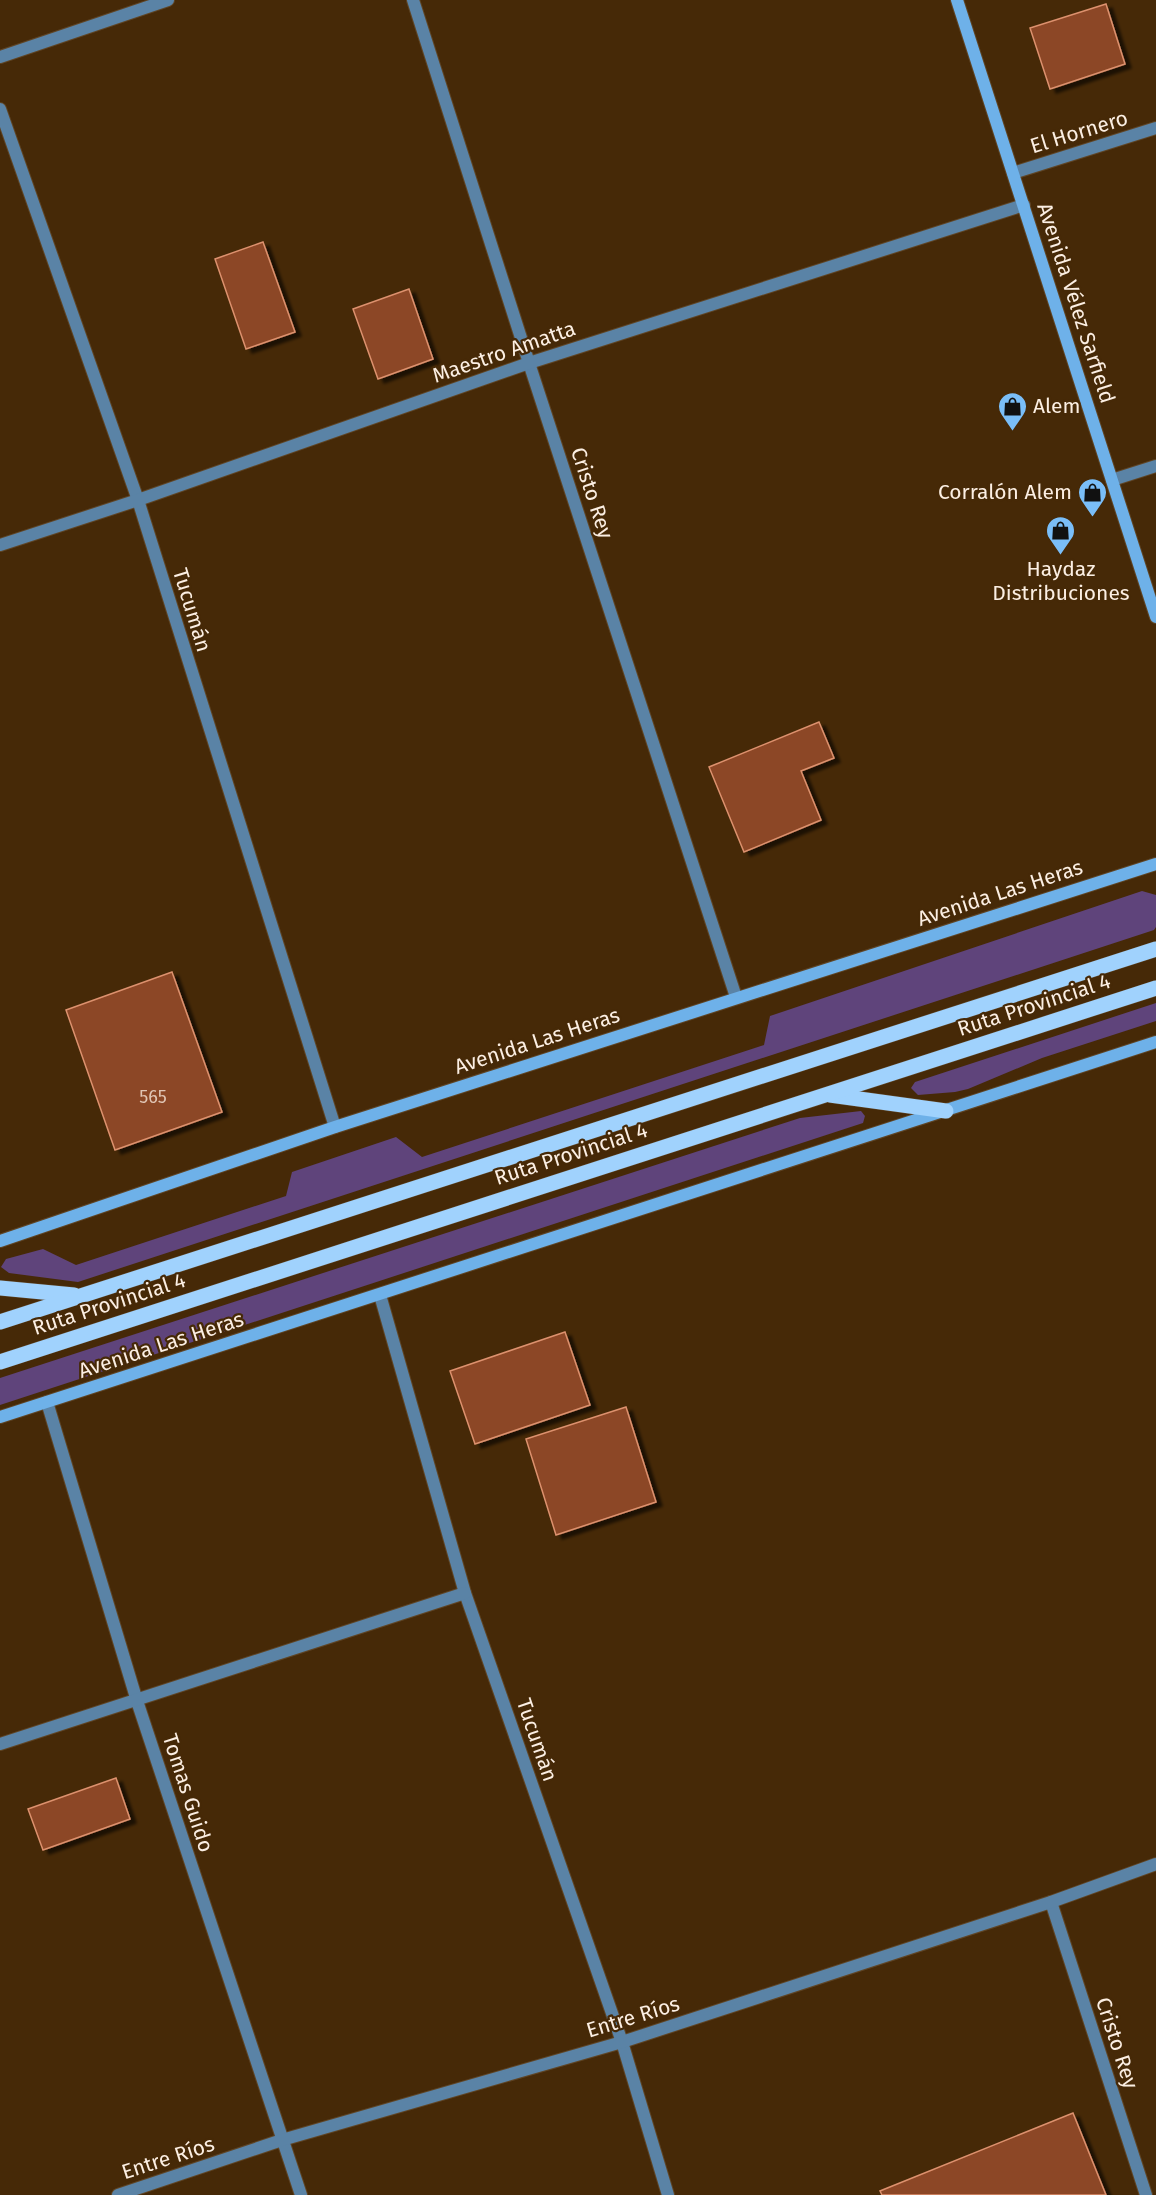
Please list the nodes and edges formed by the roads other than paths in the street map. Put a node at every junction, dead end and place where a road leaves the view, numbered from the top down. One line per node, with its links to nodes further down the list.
1 (168, 0): 4 (street)
2 (413, 0): 9 (street, Cristo Rey)
3 (957, 0): 7 (main road, Avenida Vélez Sarfield)
4 (0, 57)
5 (0, 109): 12 (street, Tucumán)
6 (1156, 128): 7 (street, El Hornero)
7 (1013, 173): 8 (main road, Avenida Vélez Sarfield)
8 (1024, 205): 9 (street, Maestro Amatta); 11 (main road, Avenida Vélez Sarfield)
9 (529, 363): 12 (street, Maestro Amatta); 18 (street, Cristo Rey)
10 (1156, 466): 11 (street)
11 (1112, 480): 14 (main road, Avenida Vélez Sarfield)
12 (138, 500): 13 (street, Maestro Amatta); 22 (street, Tucumán)
13 (0, 545)
14 (1156, 617)
15 (1156, 864): 18 (main road, Avenida Las Heras)
16 (1156, 949): 26 (main road, Ruta Provincial 4)
17 (1156, 988): 20 (main road, Ruta Provincial 4)
18 (736, 997): 22 (main road, Avenida Las Heras)
19 (1156, 1042): 21 (main road, Avenida Las Heras)
20 (824, 1094): 21 (main road); 28 (main road, Ruta Provincial 4)
21 (946, 1110): 25 (main road, Avenida Las Heras)
22 (334, 1127): 23 (main road, Avenida Las Heras)
23 (0, 1241)
24 (0, 1287): 26 (main road)
25 (380, 1295): 29 (main road, Avenida Las Heras); 31 (street, Tucumán)
26 (80, 1296): 27 (main road, Ruta Provincial 4)
27 (0, 1322)
28 (0, 1362)
29 (47, 1402): 30 (main road, Avenida Las Heras); 32 (street, Tomas Guido)
30 (0, 1417)
31 (465, 1593): 32 (street); 36 (street, Tucumán)
32 (137, 1701): 33 (street); 37 (street, Tomas Guido)
33 (0, 1744)
34 (1156, 1864): 35 (street, Entre Ríos)
35 (1051, 1902): 36 (street, Entre Ríos); 41 (street, Cristo Rey)
36 (622, 2042): 37 (street, Entre Ríos); 40 (street, Tucumán)
37 (282, 2140): 38 (street, Entre Ríos); 39 (street, Tomas Guido)
38 (118, 2195)
39 (301, 2195)
40 (668, 2195)
41 (1146, 2195)

